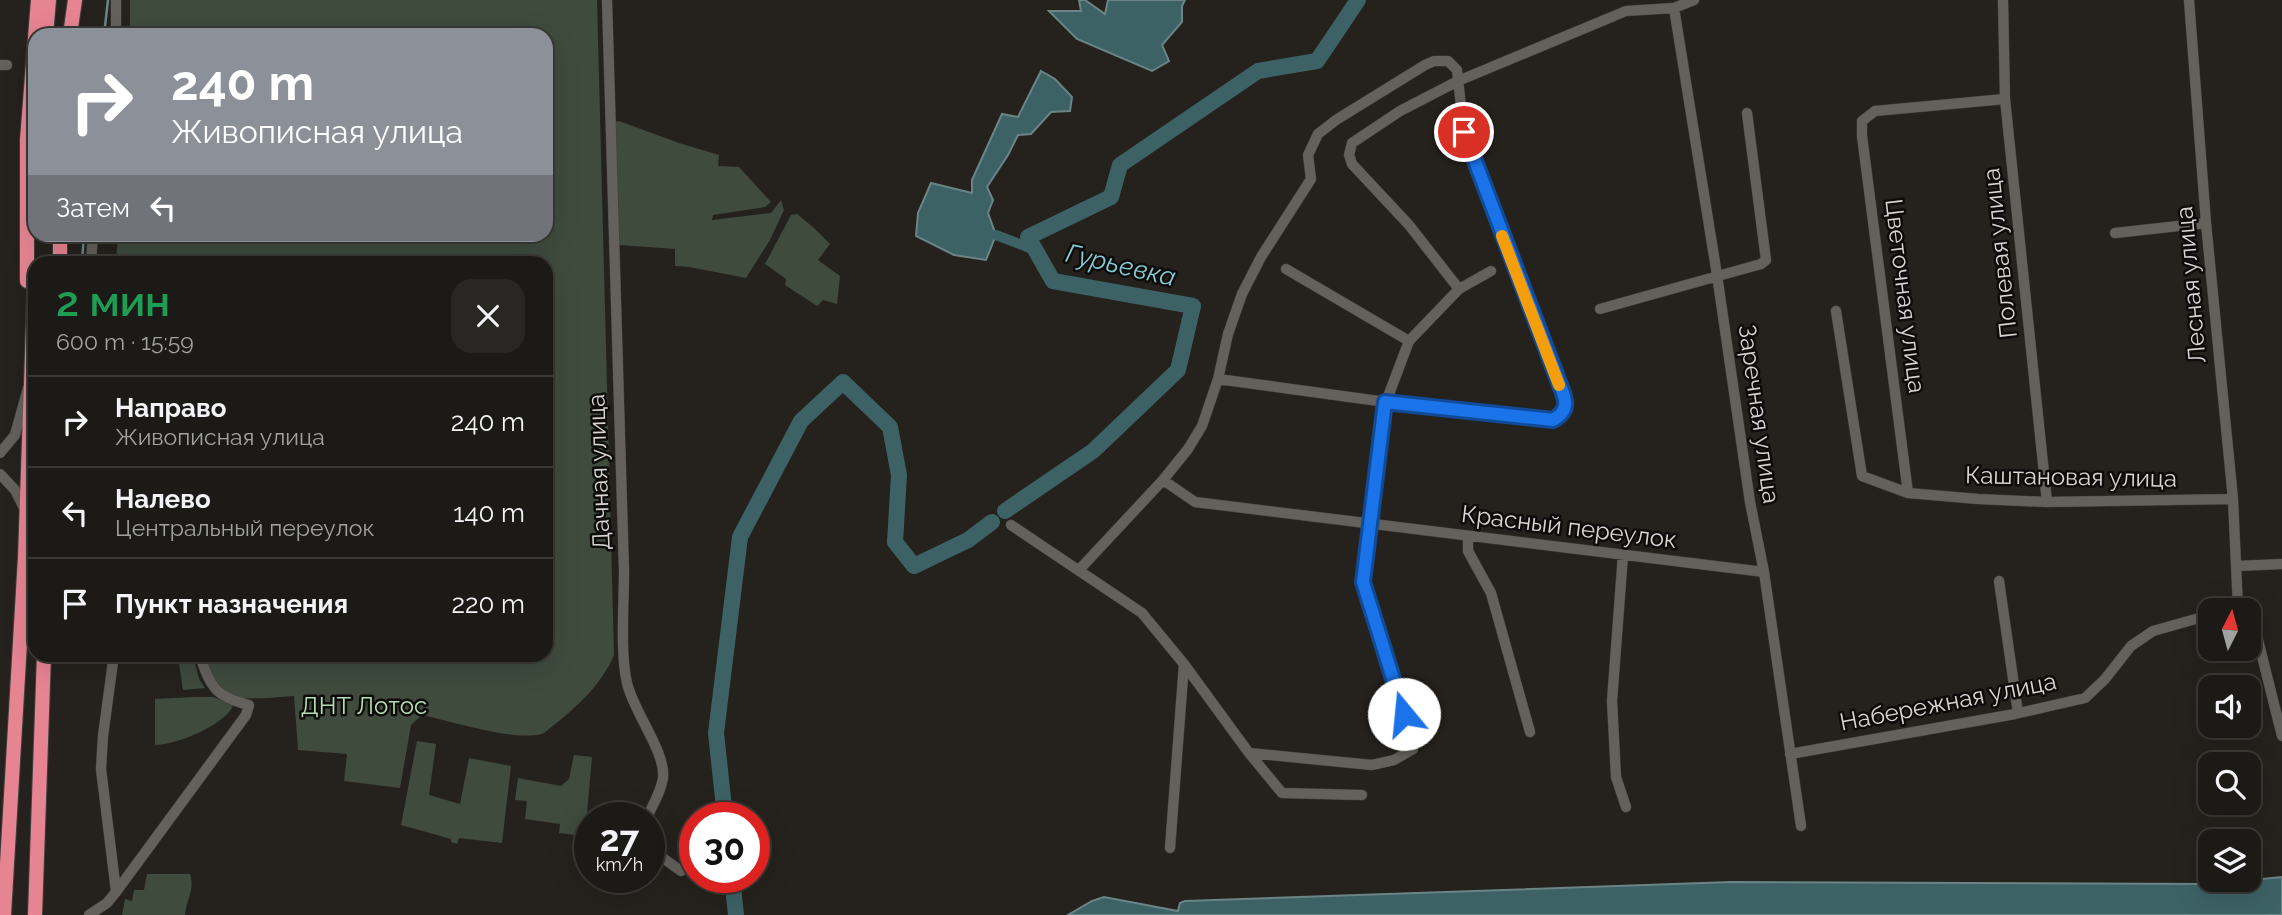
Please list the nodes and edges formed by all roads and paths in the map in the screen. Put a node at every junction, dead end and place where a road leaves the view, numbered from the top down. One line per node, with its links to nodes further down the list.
1 (38, 0): 10 (highway)
2 (49, 0): 11 (highway)
3 (75, 0): 12 (highway)
4 (116, 0): 13 (street)
5 (607, 0): 61 (street, Дачная улица)
6 (1694, 0): 9 (street)
7 (2003, 0): 15 (street, Полевая улица)
8 (2189, 0): 18 (street, Лесная улица)
9 (1674, 8): 14 (street); 23 (street, Заречная улица)
10 (35, 28)
11 (47, 28)
12 (71, 28)
13 (116, 28)
14 (1458, 81): 24 (street); 28 (street); 30 (street)
15 (2006, 99): 35 (street, Цветочная улица); 37 (street, Полевая улица)
16 (1747, 113): 23 (street)
17 (28, 153): 22 (highway)
18 (2206, 223): 19 (street); 36 (street, Лесная улица)
19 (2115, 233)
20 (1286, 269): 27 (street)
21 (1491, 271): 24 (street)
22 (28, 275)
23 (1717, 275): 25 (street); 46 (street, Заречная улица)
24 (1459, 289): 27 (street)
25 (1600, 309)
26 (1836, 311): 35 (street, Каштановая улица)
27 (1409, 341): 30 (street)
28 (1218, 379): 30 (street); 34 (street)
29 (28, 387): 31 (street)
30 (1385, 402): 39 (street)
31 (0, 453)
32 (28, 469): 38 (highway)
33 (0, 474): 38 (street)
34 (1163, 480): 39 (street, Красный переулок); 45 (street)
35 (1908, 493): 37 (street, Каштановая улица)
36 (2233, 499): 37 (street, Каштановая улица); 44 (street, Лесная улица)
37 (2047, 502)
38 (27, 514): 66 (highway)
39 (1368, 524): 41 (street, Красный переулок); 58 (street)
40 (1011, 525): 45 (street)
41 (1468, 536): 42 (street, Красный переулок); 56 (street)
42 (1623, 555): 46 (street, Красный переулок); 62 (street)
43 (2282, 564): 44 (street)
44 (2237, 566): 48 (street)
45 (1079, 570): 54 (street)
46 (1764, 572): 59 (street, Заречная улица)
47 (1999, 581): 55 (street)
48 (2238, 598)
49 (2198, 618): 55 (street, Набережная улица)
50 (2261, 652): 57 (street)
51 (44, 662): 67 (highway)
52 (113, 662): 65 (street)
53 (202, 662): 65 (street)
54 (1184, 664): 58 (street); 64 (street)
55 (2018, 713): 59 (street, Набережная улица)
56 (1530, 732)
57 (2282, 736)
58 (1249, 753): 60 (street)
59 (1790, 754): 63 (street, Заречная улица)
60 (1362, 795)
61 (654, 802)
62 (1626, 807)
63 (1801, 825)
64 (1170, 848)
65 (116, 892): 68 (street)
66 (4, 915)
67 (35, 915)
68 (89, 915)

